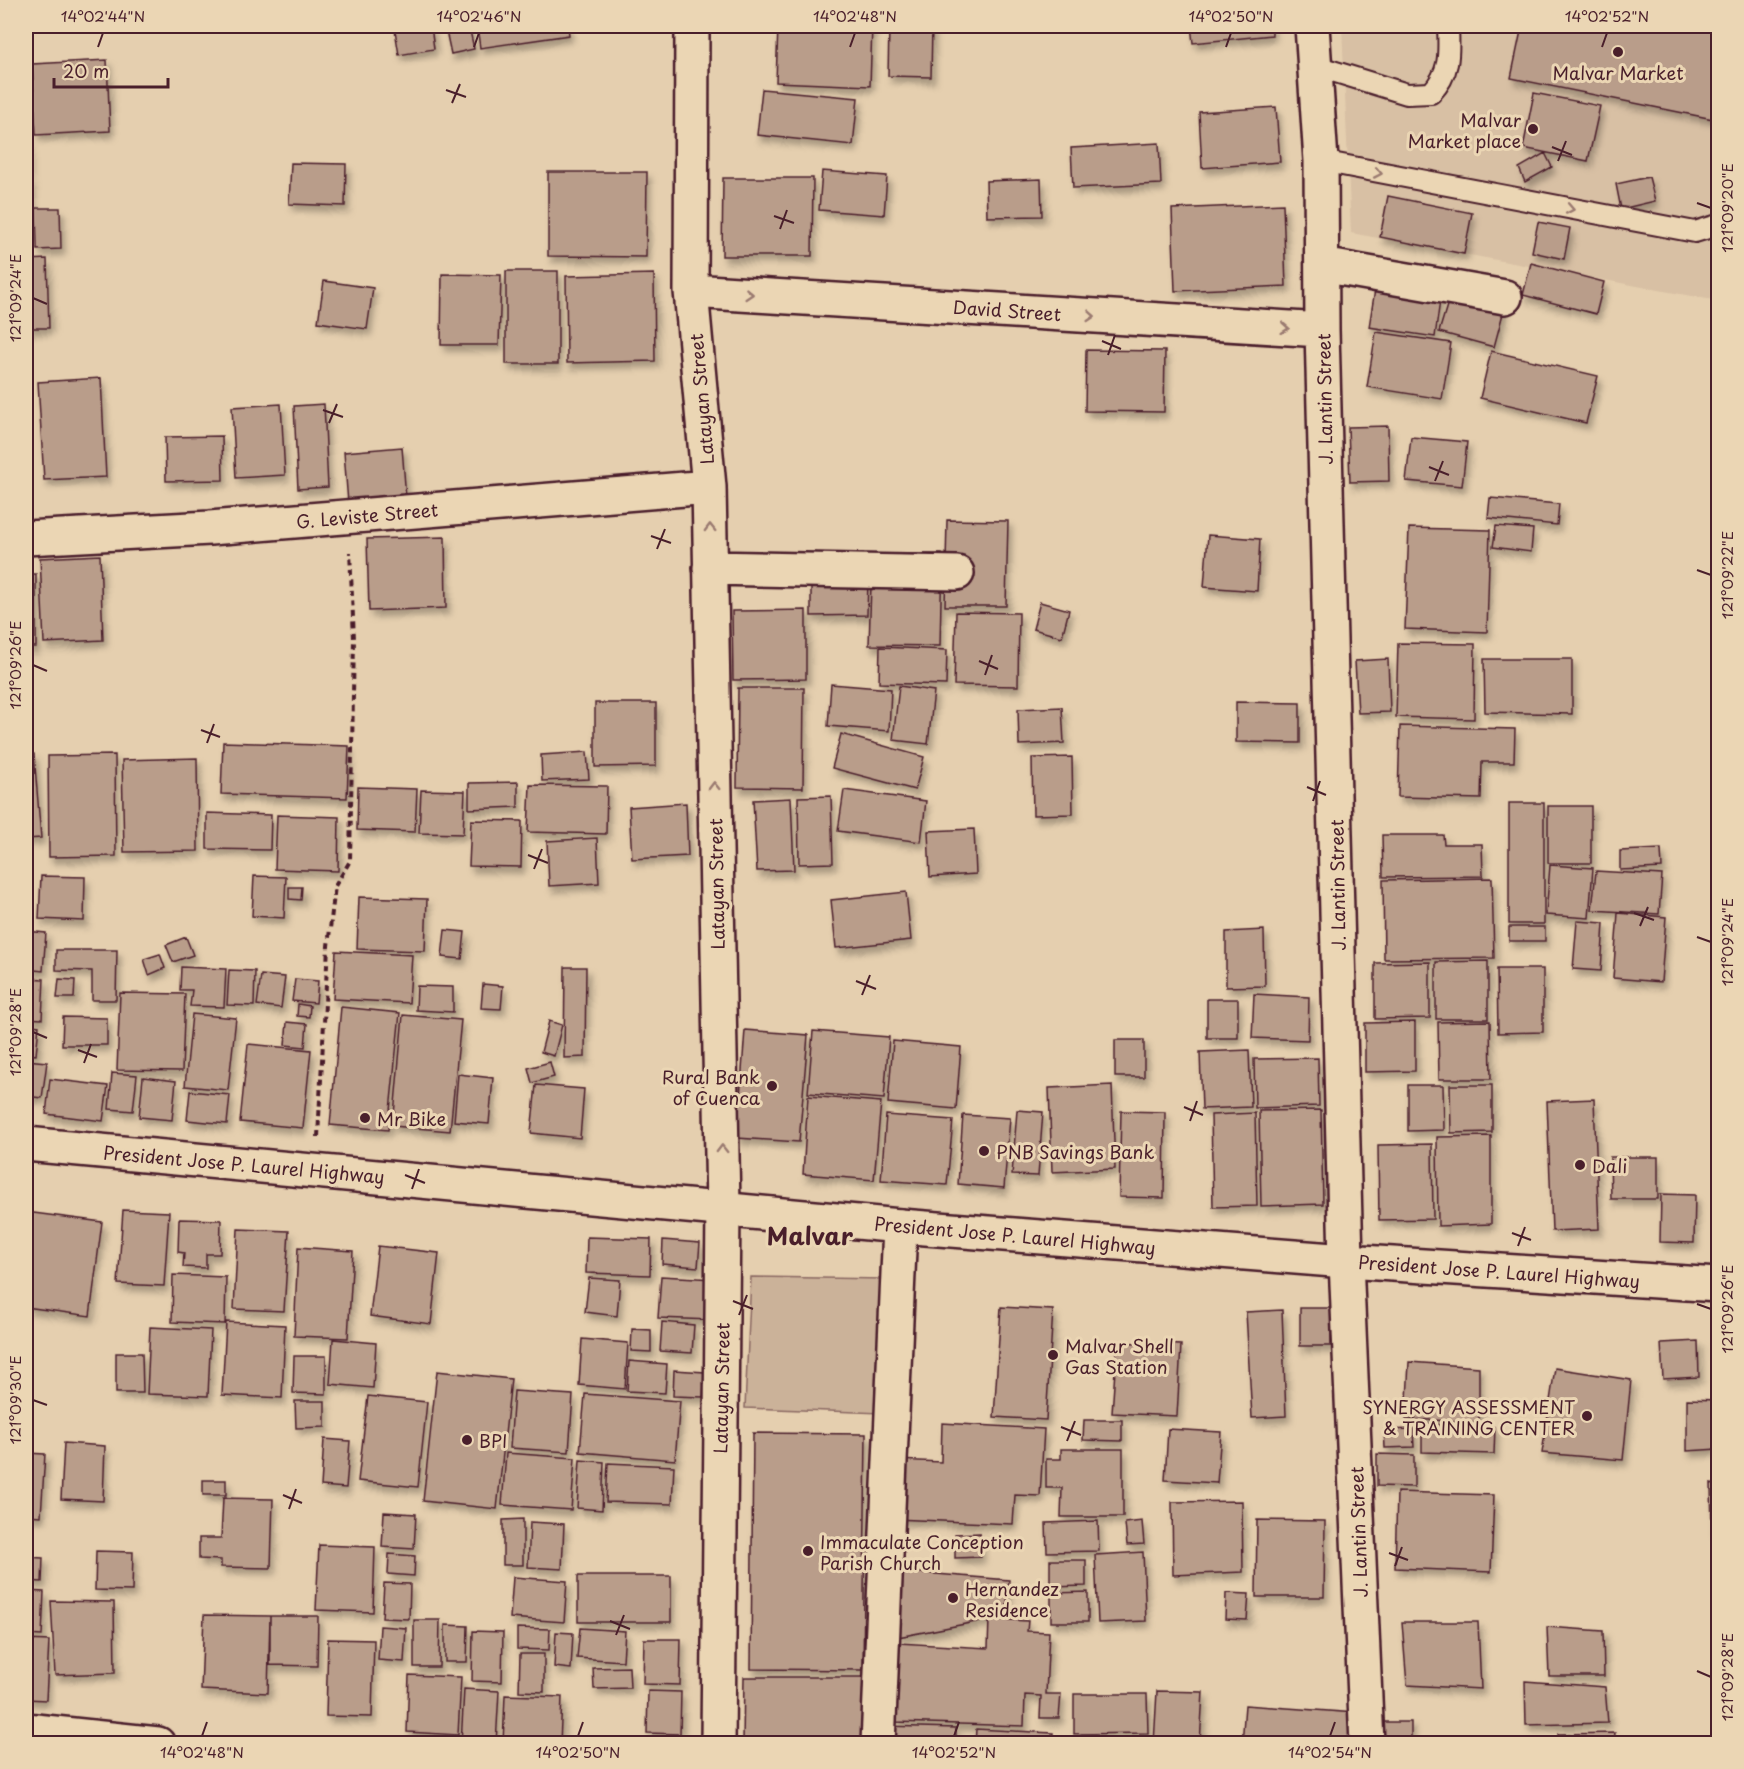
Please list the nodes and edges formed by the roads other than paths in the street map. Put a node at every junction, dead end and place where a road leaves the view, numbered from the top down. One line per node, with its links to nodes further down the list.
1 (692, 26): 8 (main road, Latayan Street)
2 (1312, 26): 4 (main road, J. Lantin Street)
3 (1448, 26): 4 (lane)
4 (1313, 65): 5 (main road, J. Lantin Street)
5 (1321, 161): 6 (lane, one-way to 6); 7 (main road, J. Lantin Street)
6 (1719, 225)
7 (1322, 265): 9 (main road); 10 (main road, J. Lantin Street)
8 (691, 291): 10 (main road, David Street, one-way to 10); 11 (main road, Latayan Street)
9 (1505, 297)
10 (1322, 330): 18 (main road, J. Lantin Street)
11 (709, 487): 12 (main road, G. Leviste Street); 13 (main road, Latayan Street, one-way to 11)
12 (26, 538)
13 (710, 568): 14 (main road); 16 (main road, Latayan Street, one-way to 13)
14 (957, 573)
15 (26, 1144): 16 (main road, President Jose P. Laurel Highway)
16 (723, 1208): 17 (main road, President Jose P. Laurel Highway); 22 (main road, Latayan Street)
17 (900, 1226): 18 (main road, President Jose P. Laurel Highway); 23 (main road)
18 (1347, 1261): 19 (main road, President Jose P. Laurel Highway); 24 (main road, J. Lantin Street)
19 (1719, 1286)
20 (26, 1730): 21 (main road)
21 (158, 1743)
22 (718, 1743)
23 (878, 1743)
24 (1367, 1743)

